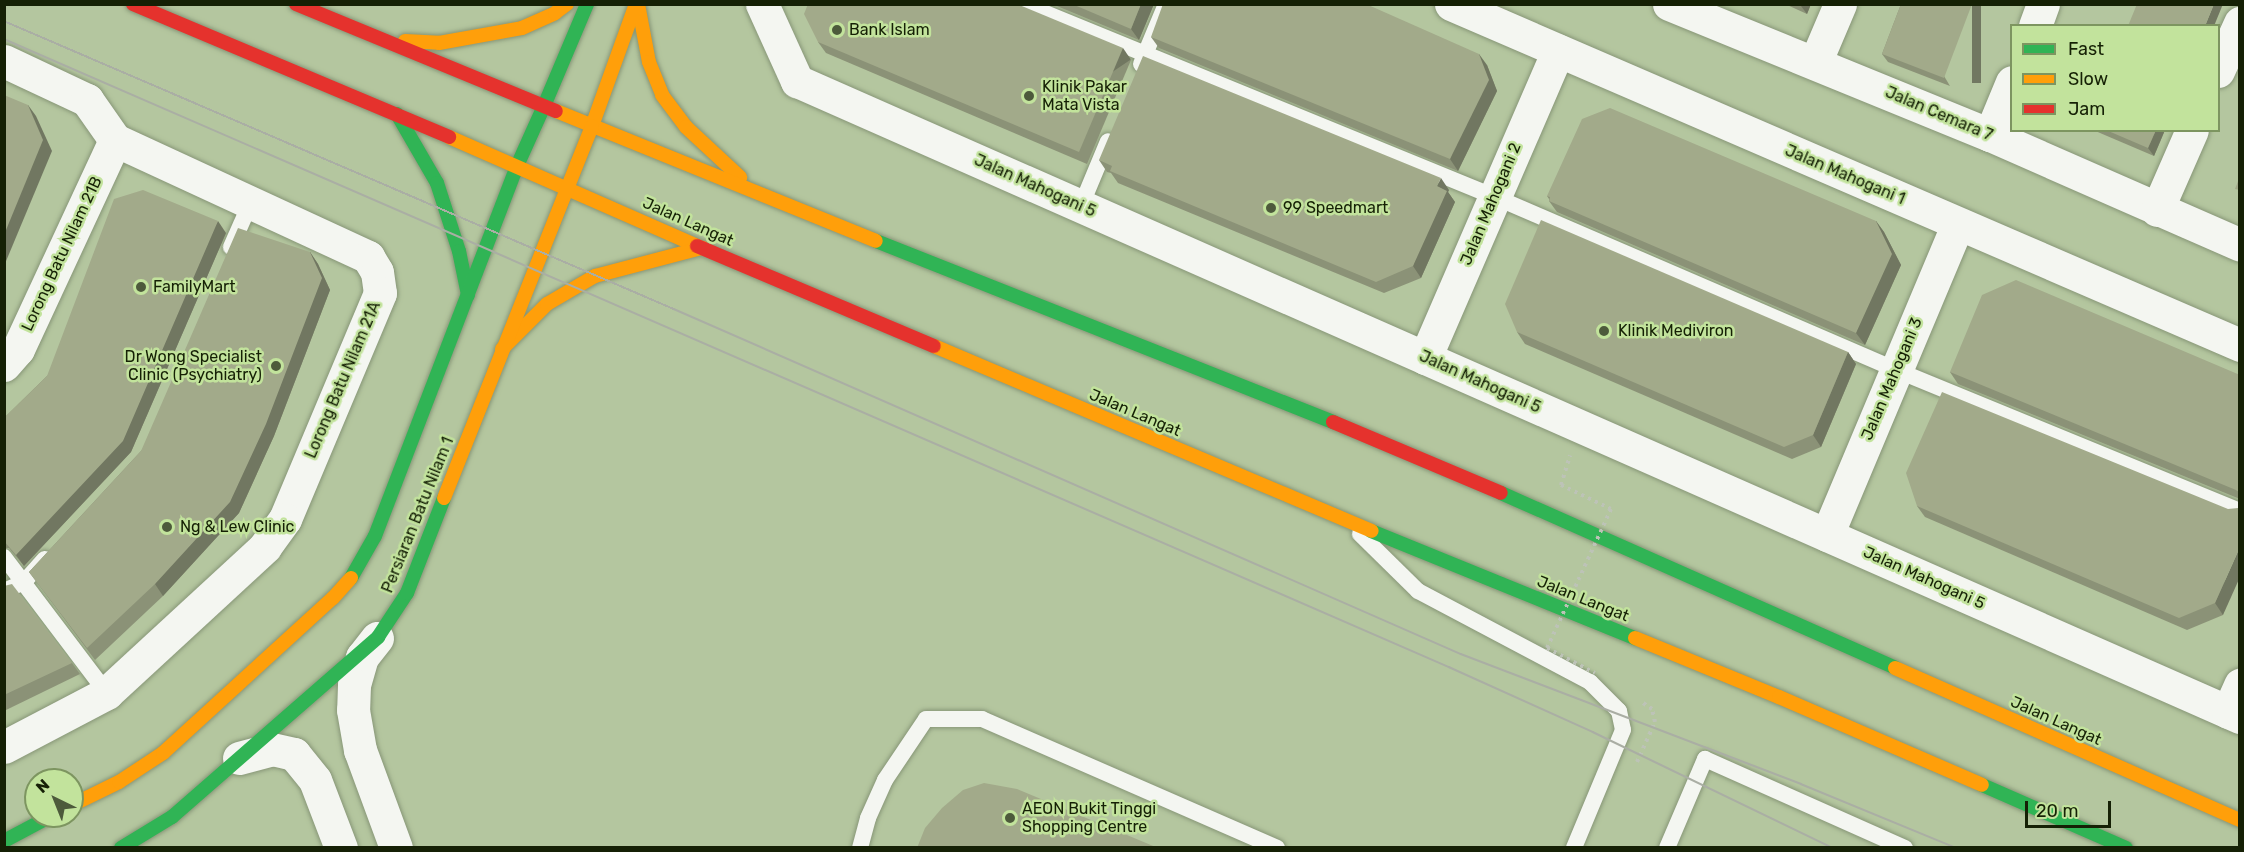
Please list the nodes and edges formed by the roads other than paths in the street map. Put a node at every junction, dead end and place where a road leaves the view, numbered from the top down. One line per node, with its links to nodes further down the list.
1 (133, 4): 24 (main road, Jalan Langat)
2 (296, 4): 15 (main road, Jalan Langat)
3 (567, 4): 15 (main road)
4 (587, 4): 23 (main road, Persiaran Batu Nilam 1)
5 (637, 4): 25 (main road, Persiaran Batu Nilam 1); 32 (main road)
6 (762, 4): 35 (street, Jalan Mahogani 5)
7 (1023, 4): 17 (lane)
8 (1166, 4): 17 (lane)
9 (1451, 4): 16 (street, Jalan Mahogani 1)
10 (1669, 4): 19 (street, Jalan Cemara 7)
11 (1840, 4): 19 (street)
12 (2043, 4): 14 (street)
13 (2240, 23): 20 (street)
14 (2036, 24)
15 (382, 40): 23 (main road, Jalan Langat)
16 (1558, 51): 33 (street, Jalan Mahogani 2); 37 (street, Jalan Mahogani 1)
17 (1145, 54): 21 (lane); 33 (lane)
18 (4, 61): 29 (street, Lorong Batu Nilam 21A)
19 (1815, 63): 28 (street, Jalan Cemara 7)
20 (2220, 67)
21 (1136, 76)
22 (2010, 87): 28 (street)
23 (544, 106): 25 (main road, Jalan Langat); 30 (main road, Persiaran Batu Nilam 1)
24 (397, 114): 30 (main road, Jalan Langat); 41 (main road)
25 (592, 126): 31 (main road, Persiaran Batu Nilam 1); 32 (main road, Jalan Langat)
26 (1113, 130): 35 (lane)
27 (2191, 132): 36 (street)
28 (1990, 135): 36 (street, Jalan Cemara 7)
29 (115, 140): 34 (street, Lorong Batu Nilam 21A); 45 (street, Lorong Batu Nilam 21B)
30 (518, 166): 31 (main road, Jalan Langat); 41 (main road, Persiaran Batu Nilam 1)
31 (566, 186): 39 (main road, Jalan Langat); 43 (main road, Persiaran Batu Nilam 1)
32 (762, 196): 60 (main road, Jalan Langat)
33 (1495, 197): 44 (street, Jalan Mahogani 2); 46 (lane)
34 (250, 204): 40 (lane); 55 (street, Lorong Batu Nilam 21A)
35 (1081, 206): 44 (street, Jalan Mahogani 5)
36 (2157, 210): 38 (street, Jalan Cemara 7)
37 (1958, 224): 42 (street, Jalan Mahogani 1); 46 (street, Jalan Mahogani 3)
38 (2240, 244)
39 (702, 248): 43 (main road); 48 (main road, Jalan Langat)
40 (223, 267)
41 (468, 295): 59 (main road, Persiaran Batu Nilam 1)
42 (2240, 345)
43 (502, 349): 54 (main road, Persiaran Batu Nilam 1)
44 (1425, 358): 49 (street, Jalan Mahogani 5)
45 (4, 365)
46 (1896, 370): 47 (lane); 49 (street, Jalan Mahogani 3)
47 (2240, 511)
48 (1345, 520): 68 (lane); 71 (main road, Jalan Langat)
49 (1827, 535): 56 (street, Jalan Mahogani 5)
50 (55, 549): 52 (lane)
51 (4, 557): 52 (lane)
52 (24, 582): 53 (lane); 55 (lane)
53 (4, 591)
54 (378, 637): 58 (main road, Persiaran Batu Nilam 1); 65 (street)
55 (107, 693): 57 (street, Lorong Batu Nilam 21A)
56 (2236, 705)
57 (4, 747)
58 (239, 758): 63 (main road, Persiaran Batu Nilam 1); 64 (street)
59 (84, 799)
60 (2240, 820)
61 (28, 828): 62 (main road)
62 (4, 841)
63 (121, 848)
64 (341, 848)
65 (396, 848)
66 (860, 848): 67 (lane)
67 (1278, 848)
68 (1574, 848)
69 (1667, 848): 70 (lane)
70 (1905, 848)
71 (2126, 848)

